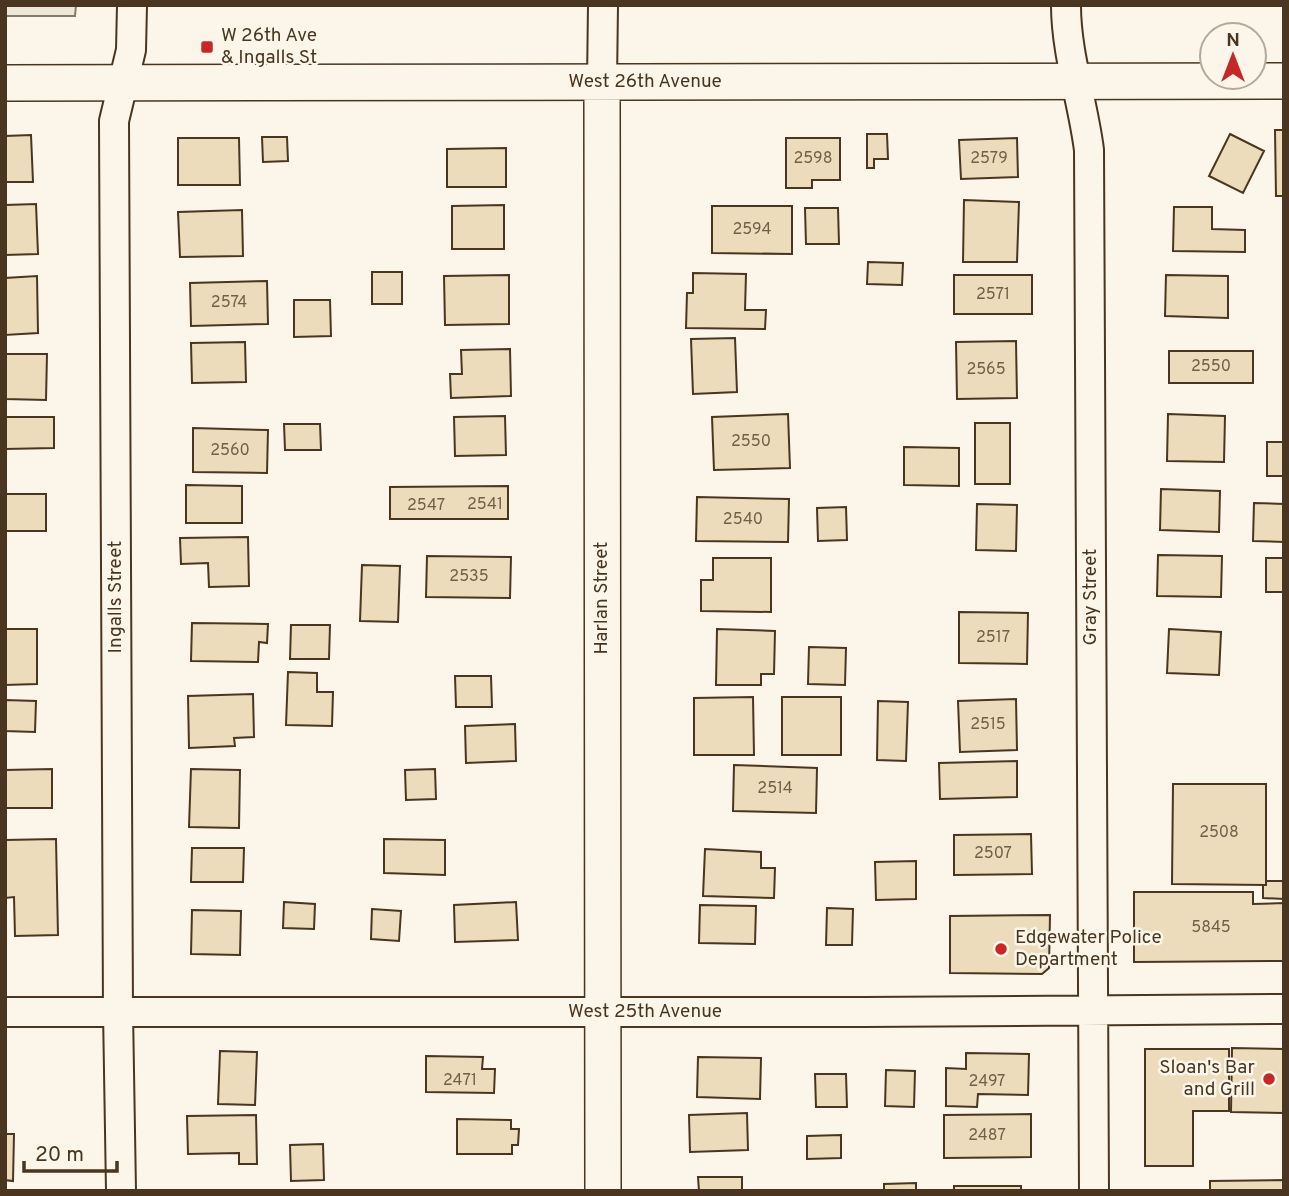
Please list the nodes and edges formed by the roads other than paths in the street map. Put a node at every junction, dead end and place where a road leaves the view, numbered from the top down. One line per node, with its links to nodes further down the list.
1 (132, 5): 8 (street, Ingalls Street)
2 (603, 5): 6 (street, Harlan Street)
3 (1066, 5): 4 (street, Gray Street)
4 (1077, 81): 5 (street, West 26th Avenue); 6 (street, West 26th Avenue); 11 (street, Gray Street)
5 (1284, 81)
6 (602, 82): 8 (street, West 26th Avenue); 13 (street, Harlan Street)
7 (5, 83): 8 (street, West 26th Avenue)
8 (122, 83): 10 (street, Ingalls Street)
9 (1284, 1009): 11 (street, West 25th Avenue)
10 (118, 1011): 12 (street, West 25th Avenue); 13 (street, West 25th Avenue); 14 (street, Ingalls Street)
11 (1095, 1011): 13 (street, West 25th Avenue); 16 (street, Gray Street)
12 (5, 1012)
13 (602, 1012): 15 (street, Harlan Street)
14 (121, 1191)
15 (603, 1191)
16 (1094, 1191)

